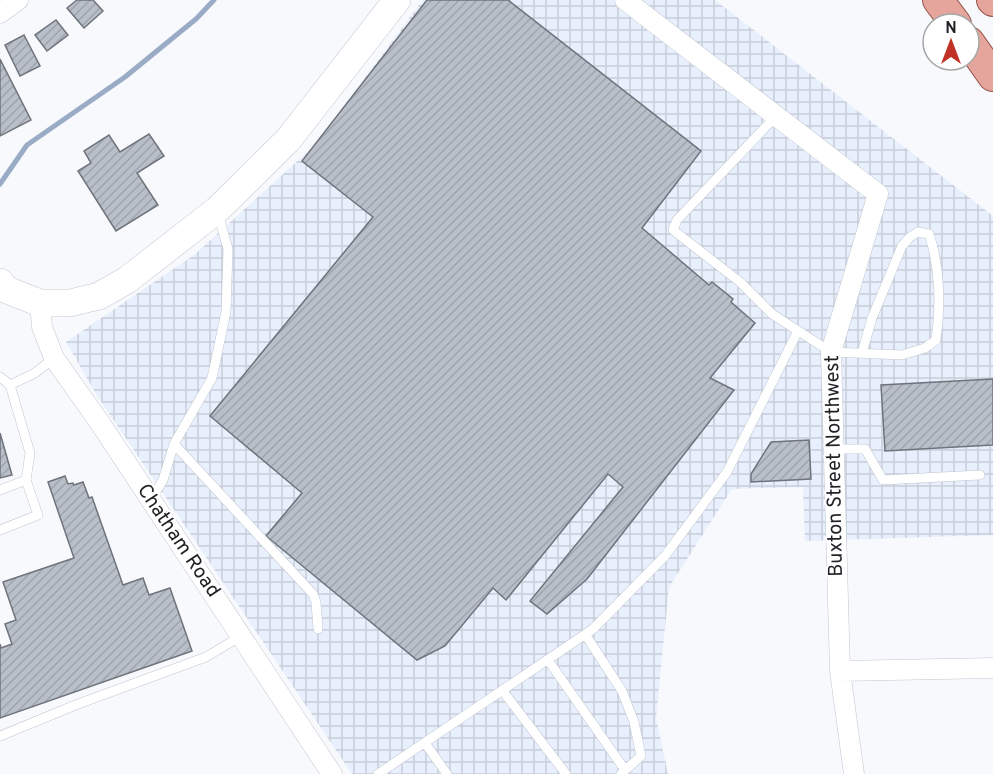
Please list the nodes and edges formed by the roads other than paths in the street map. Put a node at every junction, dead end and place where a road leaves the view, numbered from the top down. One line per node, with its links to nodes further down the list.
1 (18, 0): 4 (street)
2 (397, 0): 8 (main road)
3 (625, 0): 7 (street, Buxton Street Northwest)
4 (0, 13)
5 (981, 59): 6 (main road)
6 (993, 76)
7 (776, 116): 11 (lane); 12 (street, Buxton Street Northwest)
8 (217, 210): 10 (main road); 17 (lane)
9 (0, 282): 10 (main road)
10 (40, 303): 14 (street, Chatham Road)
11 (798, 331): 12 (lane); 25 (lane)
12 (831, 352): 13 (lane); 18 (street, Buxton Street Northwest)
13 (862, 353): 13 (lane)
14 (54, 358): 16 (lane); 22 (street, Chatham Road)
15 (0, 377): 16 (lane)
16 (10, 385): 20 (lane)
17 (174, 444): 22 (lane); 24 (lane)
18 (834, 449): 19 (lane); 29 (street, Buxton Street Northwest)
19 (980, 475)
20 (26, 480): 21 (lane); 23 (lane)
21 (0, 490)
22 (151, 500): 26 (street, Chatham Road)
23 (0, 530)
24 (318, 628)
25 (585, 634): 27 (lane); 34 (lane)
26 (241, 636): 31 (lane); 33 (street, Chatham Road)
27 (548, 660): 30 (lane); 34 (lane)
28 (993, 668): 29 (street)
29 (840, 671): 38 (street, Buxton Street Northwest)
30 (502, 690): 32 (lane); 37 (lane)
31 (0, 736)
32 (425, 743): 35 (lane); 36 (lane)
33 (326, 770)
34 (623, 772)
35 (378, 774)
36 (447, 774)
37 (566, 774)
38 (854, 774)

